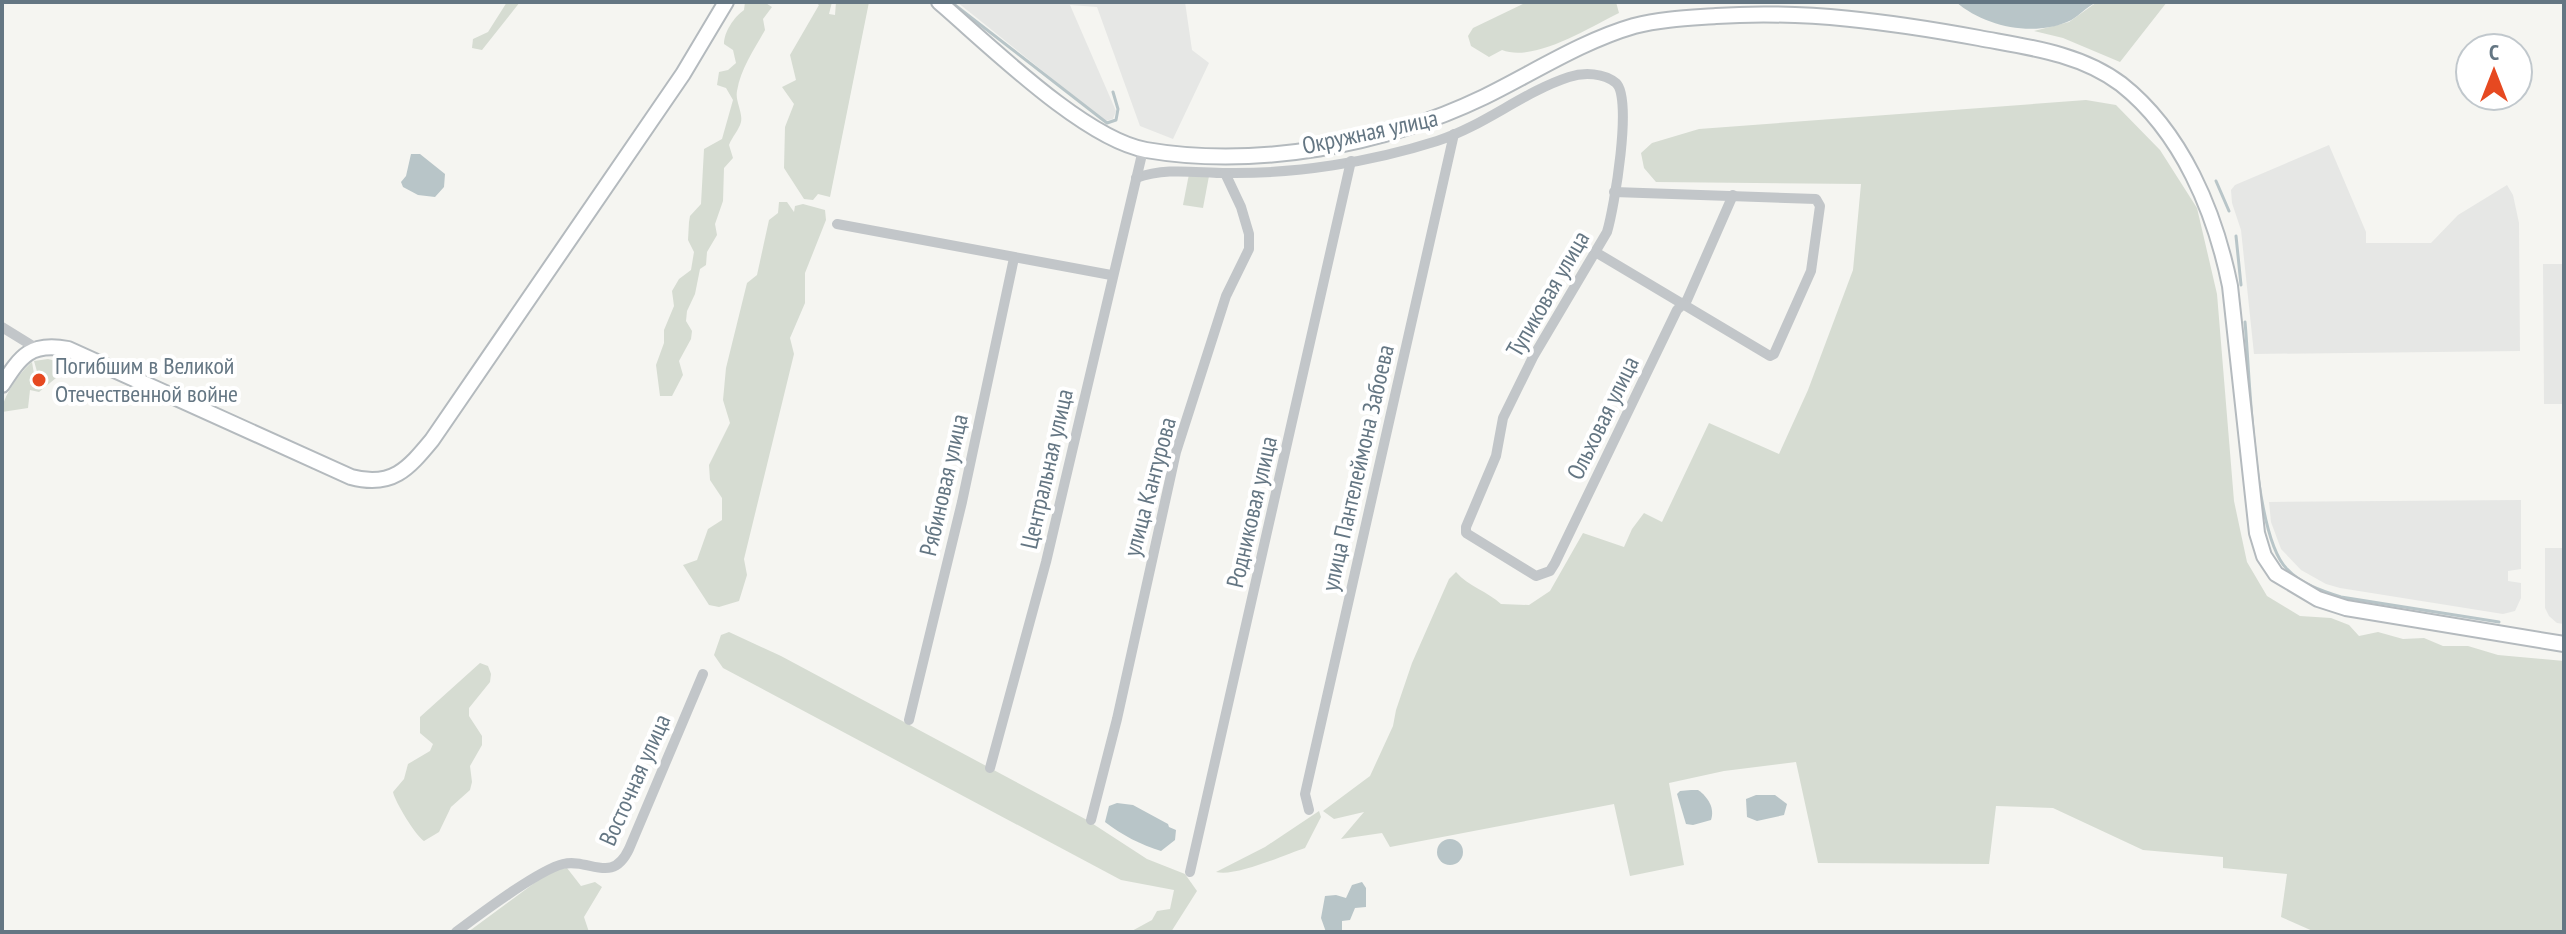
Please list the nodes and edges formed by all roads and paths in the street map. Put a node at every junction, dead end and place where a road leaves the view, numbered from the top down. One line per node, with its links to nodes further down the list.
1 (726, 2): 17 (street)
2 (939, 2): 5 (street)
3 (1600, 76): 4 (street, Окружная улица); 9 (street, Тупиковая улица)
4 (1454, 134): 6 (street, Окружная улица); 24 (street, улица Пантелеймона Забоева)
5 (1143, 150): 8 (street, Центральная улица); 20 (street)
6 (1351, 161): 7 (street, Окружная улица); 26 (street, Родниковая улица)
7 (1225, 173): 8 (street, Окружная улица); 25 (street, улица Кантурова)
8 (1136, 178): 14 (street, Центральная улица)
9 (1614, 192): 10 (street); 12 (street, Тупиковая улица)
10 (1733, 195): 15 (street, Ольховая улица); 15 (street)
11 (837, 224): 13 (street)
12 (1597, 253): 15 (street); 19 (street, Тупиковая улица)
13 (1014, 258): 14 (street); 22 (street, Рябиновая улица)
14 (1111, 275): 23 (street, Центральная улица)
15 (1682, 305): 19 (street, Ольховая улица)
16 (2, 327): 17 (street)
17 (36, 348): 18 (street)
18 (2, 385)
19 (1466, 533)
20 (2564, 644)
21 (703, 674): 27 (street, Восточная улица)
22 (909, 720)
23 (990, 768)
24 (1309, 810)
25 (1091, 820)
26 (1190, 872)
27 (456, 932)

